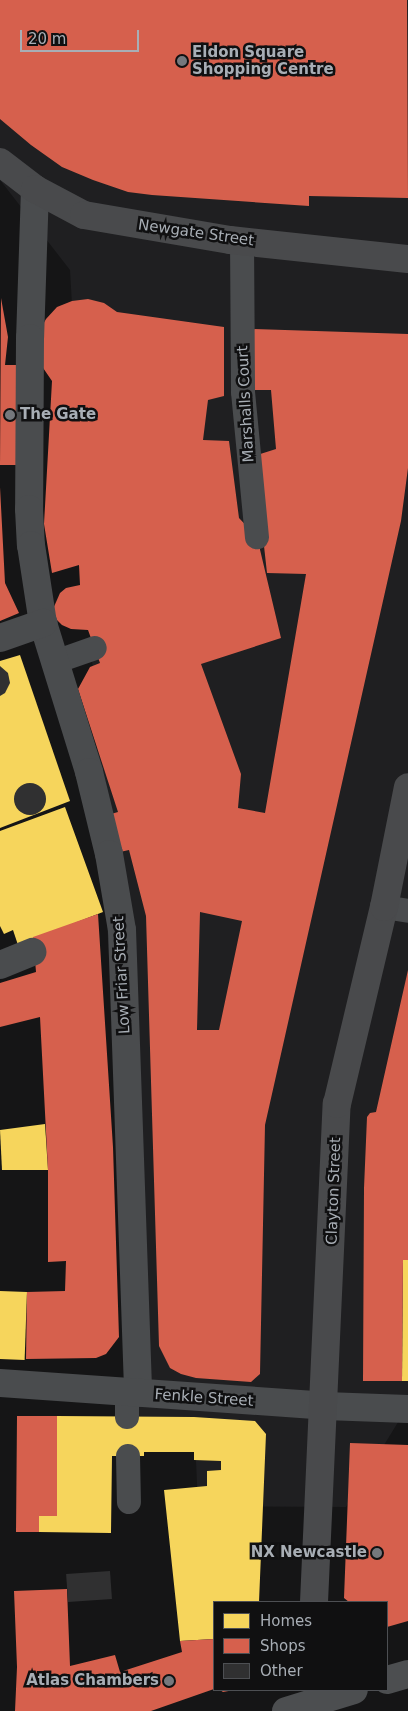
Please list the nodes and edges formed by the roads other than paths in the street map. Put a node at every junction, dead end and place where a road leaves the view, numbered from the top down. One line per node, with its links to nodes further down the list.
1 (0, 162): 2 (street, Newgate Street)
2 (35, 189): 3 (street, Newgate Street); 6 (street, Low Friar Street)
3 (242, 241): 4 (street, Newgate Street); 5 (lane, Marshalls Court)
4 (408, 259)
5 (257, 537)
6 (43, 624): 7 (street); 9 (street, Low Friar Street)
7 (0, 638)
8 (95, 648): 9 (lane)
9 (55, 662): 15 (street, Low Friar Street)
10 (408, 787): 11 (street, Clayton Street)
11 (396, 909): 16 (street, Clayton Street)
12 (32, 952): 13 (street)
13 (0, 965)
14 (0, 1383): 15 (street, Fenkle Street)
15 (131, 1401): 16 (street, Fenkle Street)
16 (325, 1406): 17 (street, Fenkle Street); 20 (street, Clayton Street)
17 (408, 1409)
18 (128, 1456): 19 (lane)
19 (129, 1502)
20 (314, 1601)
21 (408, 1674): 22 (main road)
22 (388, 1680)
23 (350, 1691): 24 (main road)
24 (303, 1704)

